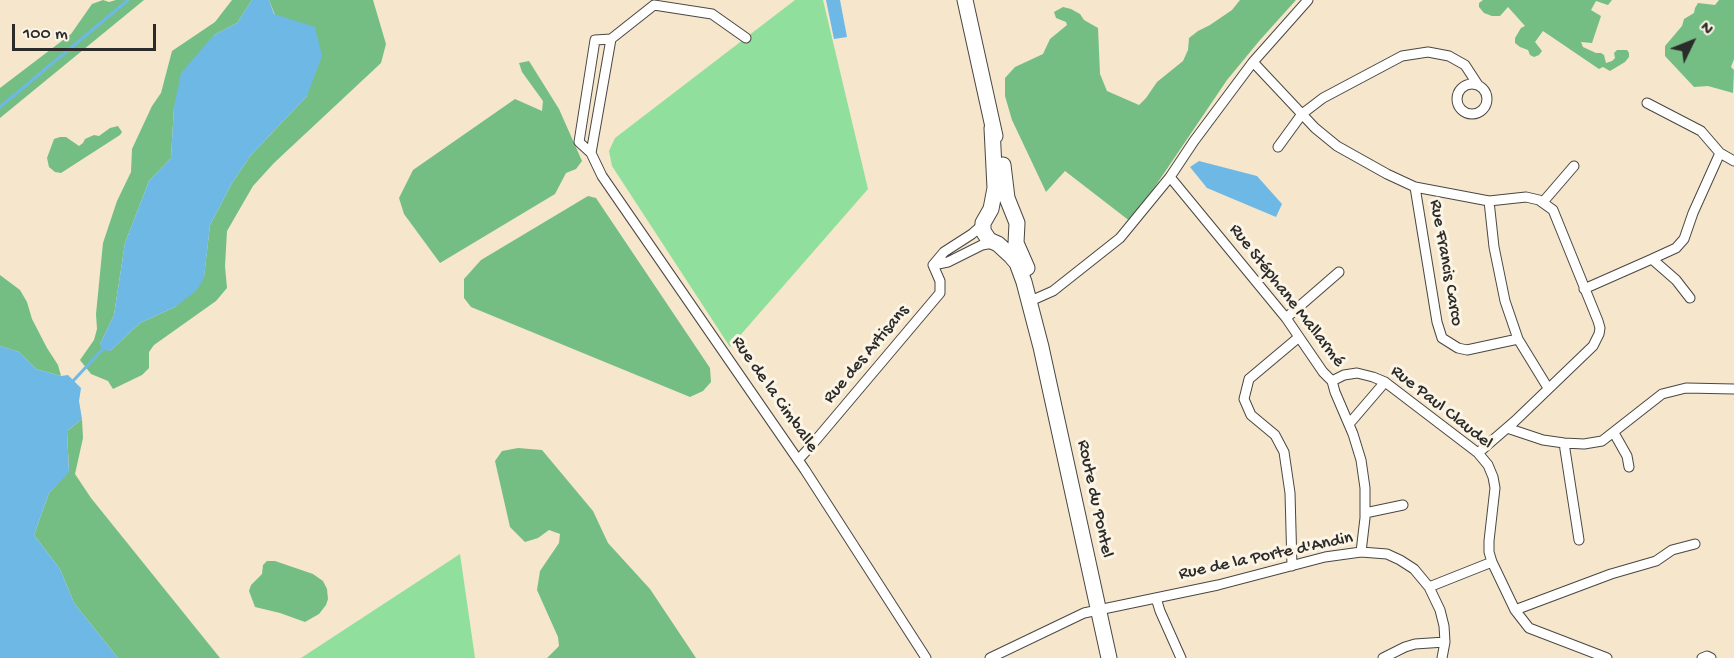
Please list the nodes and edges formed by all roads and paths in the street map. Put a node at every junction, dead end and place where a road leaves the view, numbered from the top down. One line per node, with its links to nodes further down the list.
1 (965, 0): 9 (main road, Route du Pontel)
2 (1308, 0): 5 (street)
3 (746, 38): 4 (street)
4 (612, 39): 11 (street); 11 (street, Rue de la Cimballe)
5 (1253, 62): 8 (street); 15 (street)
6 (1478, 85): 8 (street)
7 (1647, 103): 12 (street)
8 (1302, 114): 10 (street); 16 (street)
9 (993, 128): 19 (main road, Route du Pontel); 20 (main road, Route du Pontel)
10 (1278, 147)
11 (591, 153): 41 (street, Rue de la Cimballe)
12 (1720, 153): 13 (street); 22 (street)
13 (1734, 160)
14 (1574, 166): 18 (street)
15 (1170, 177): 27 (street); 28 (street, Rue Stéphane Mallarmé)
16 (1415, 186): 17 (street); 30 (street, Rue Francis Carco)
17 (1489, 201): 18 (street); 30 (street)
18 (1543, 202): 25 (street)
19 (986, 219): 20 (main road); 21 (main road, Route du Pontel); 23 (street)
20 (1016, 225): 21 (main road); 27 (main road, Route du Pontel)
21 (996, 244): 23 (street); 31 (main road, Route du Pontel)
22 (1652, 259): 25 (street); 26 (street)
23 (933, 265): 41 (street, Rue des Artisans)
24 (1339, 272): 28 (street)
25 (1584, 289): 34 (street)
26 (1690, 298)
27 (1035, 299): 31 (main road, Route du Pontel)
28 (1286, 318): 29 (street, Rue Stéphane Mallarmé)
29 (1299, 338): 32 (street, Rue Stéphane Mallarmé); 49 (street)
30 (1518, 339): 34 (street)
31 (1041, 347): 53 (main road, Route du Pontel)
32 (1332, 381): 33 (street, Rue Paul Claudel); 36 (street, Rue Stéphane Mallarmé)
33 (1385, 382): 36 (street); 40 (street, Rue Paul Claudel)
34 (1548, 388): 37 (street)
35 (1734, 389): 38 (street)
36 (1349, 424): 44 (street, Rue Stéphane Mallarmé)
37 (1507, 428): 39 (street); 40 (street)
38 (1614, 433): 39 (street); 42 (street)
39 (1564, 443): 45 (street)
40 (1478, 453): 48 (street, Rue Paul Claudel)
41 (798, 460): 55 (street, Rue de la Cimballe)
42 (1629, 467)
43 (1403, 505): 44 (street)
44 (1365, 513): 47 (street, Rue Stéphane Mallarmé)
45 (1579, 540)
46 (1695, 544): 52 (street)
47 (1361, 552): 49 (street, Rue de la Porte d'Andin); 50 (street, Rue de la Porte d'Andin)
48 (1492, 562): 50 (street); 52 (street, Rue Paul Claudel)
49 (1292, 566): 51 (street, Rue de la Porte d'Andin)
50 (1429, 587): 54 (street, Rue de la Porte d'Andin)
51 (1156, 598): 53 (street, Rue de la Porte d'Andin); 58 (street)
52 (1515, 610): 61 (street, Rue Paul Claudel)
53 (1097, 611): 56 (street, Rue de la Porte d'Andin); 57 (main road, Route du Pontel)
54 (1445, 642): 59 (street); 60 (street, Rue de la Porte d'Andin)
55 (926, 658)
56 (990, 658)
57 (1109, 658)
58 (1181, 658)
59 (1383, 658)
60 (1442, 658)
61 (1607, 658)
62 (1702, 658): 63 (street)
63 (1711, 658)

